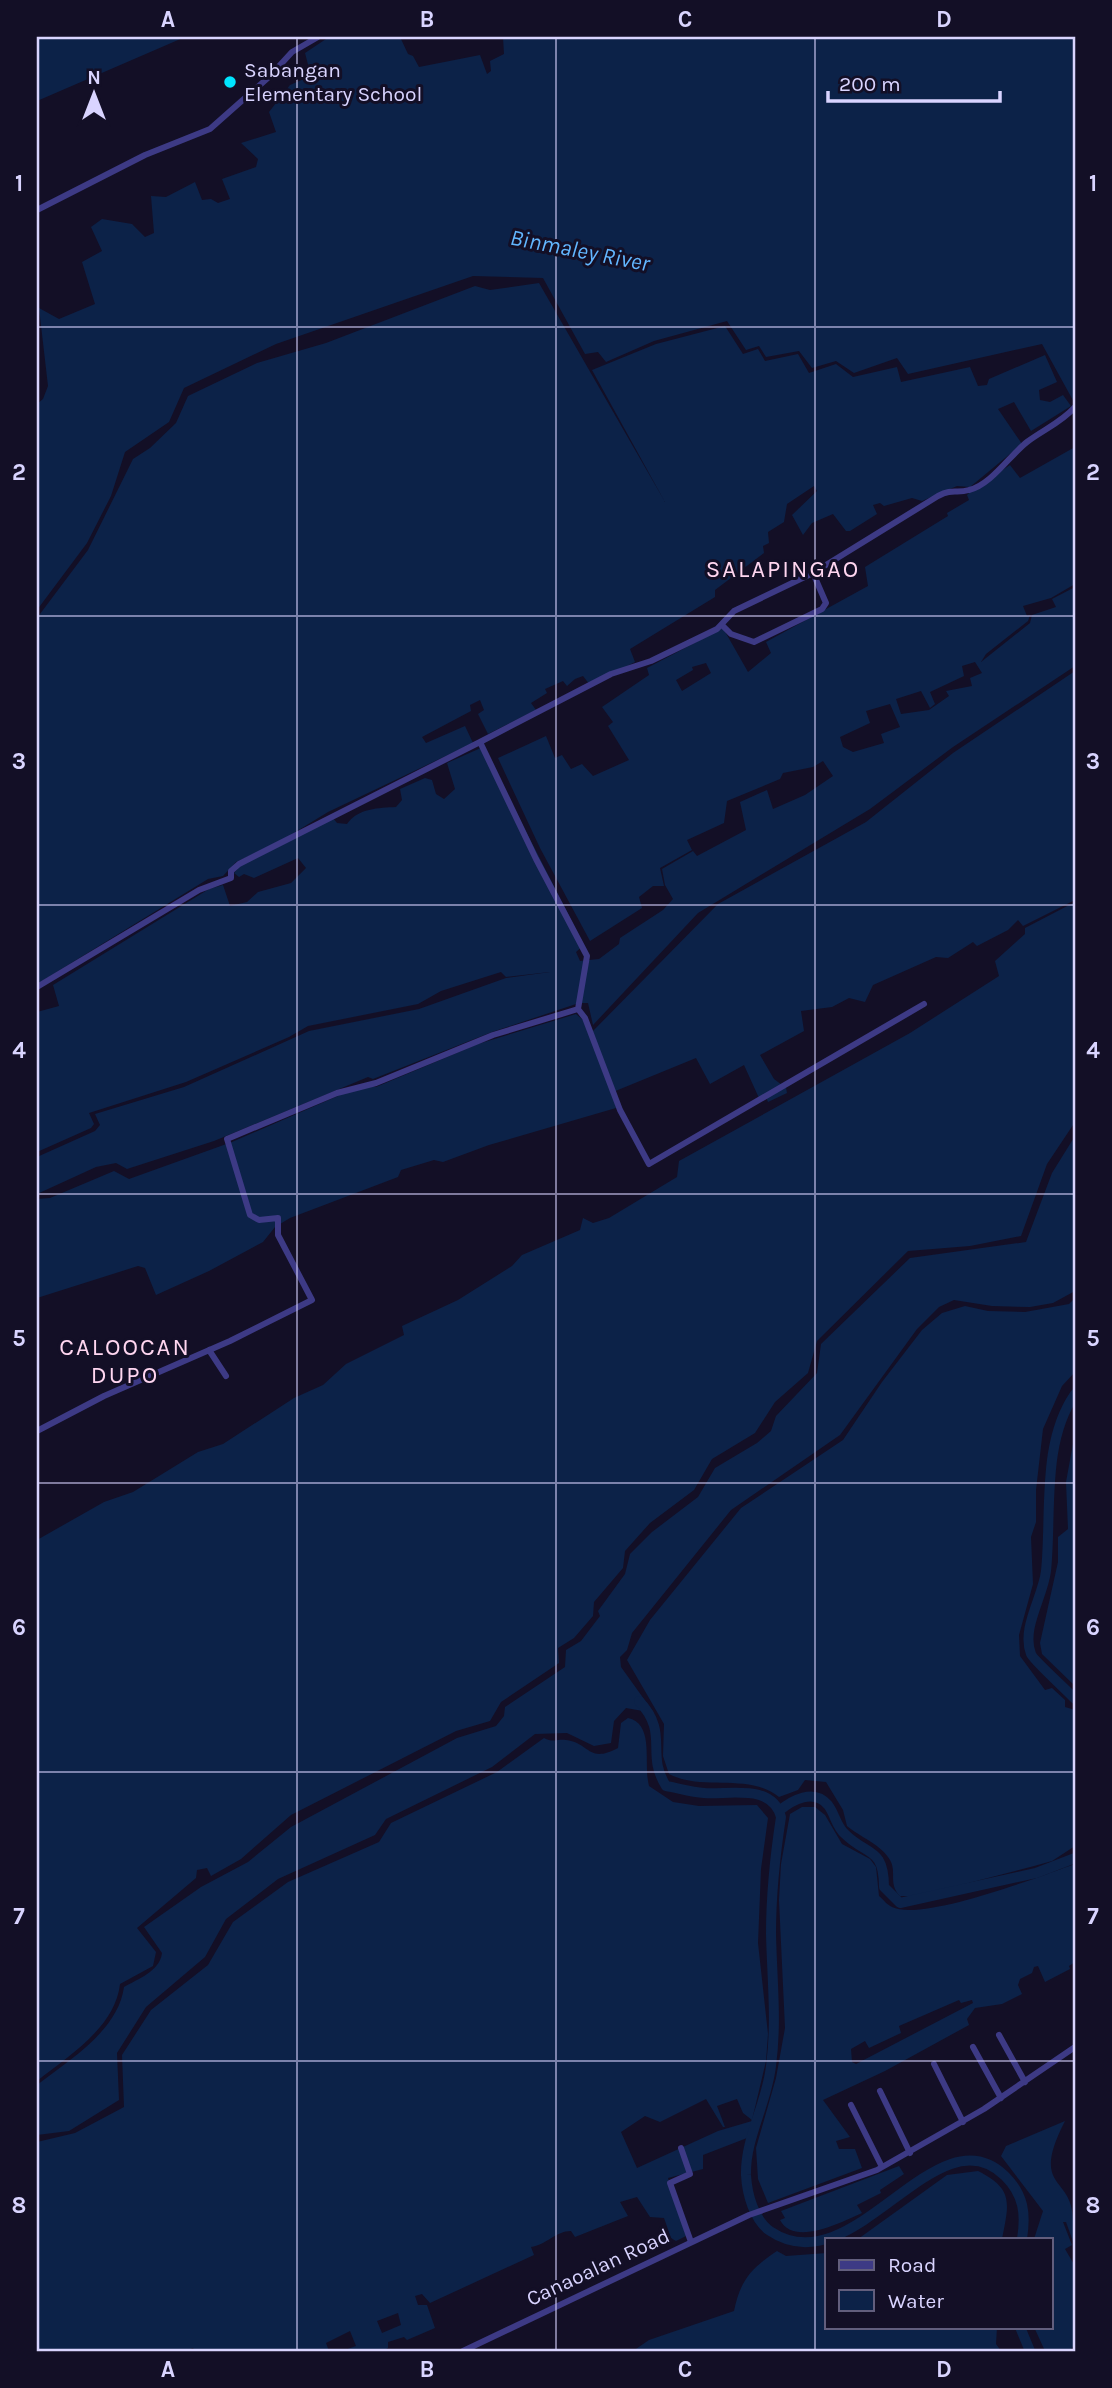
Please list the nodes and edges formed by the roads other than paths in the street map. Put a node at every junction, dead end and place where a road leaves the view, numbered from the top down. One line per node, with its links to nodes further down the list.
1 (318, 37): 2 (street)
2 (37, 210)
3 (1075, 407): 4 (street)
4 (813, 573): 5 (street); 5 (street)
5 (722, 625): 6 (street)
6 (481, 742): 7 (street); 9 (street)
7 (37, 987)
8 (924, 1004): 9 (street)
9 (579, 1007): 10 (street)
10 (209, 1350): 11 (street); 12 (street)
11 (226, 1376)
12 (37, 1431)
13 (999, 2035): 17 (street)
14 (973, 2047): 19 (street)
15 (1075, 2047): 17 (street, Canaoalan Road)
16 (934, 2064): 21 (street)
17 (1025, 2082): 19 (street, Canaoalan Road)
18 (880, 2091): 23 (street)
19 (1001, 2098): 21 (street, Canaoalan Road)
20 (851, 2105): 24 (street)
21 (963, 2122): 23 (street, Canaoalan Road)
22 (681, 2147): 25 (street)
23 (910, 2153): 24 (street, Canaoalan Road)
24 (882, 2167): 25 (street, Canaoalan Road)
25 (691, 2242): 26 (street, Canaoalan Road)
26 (463, 2351)

